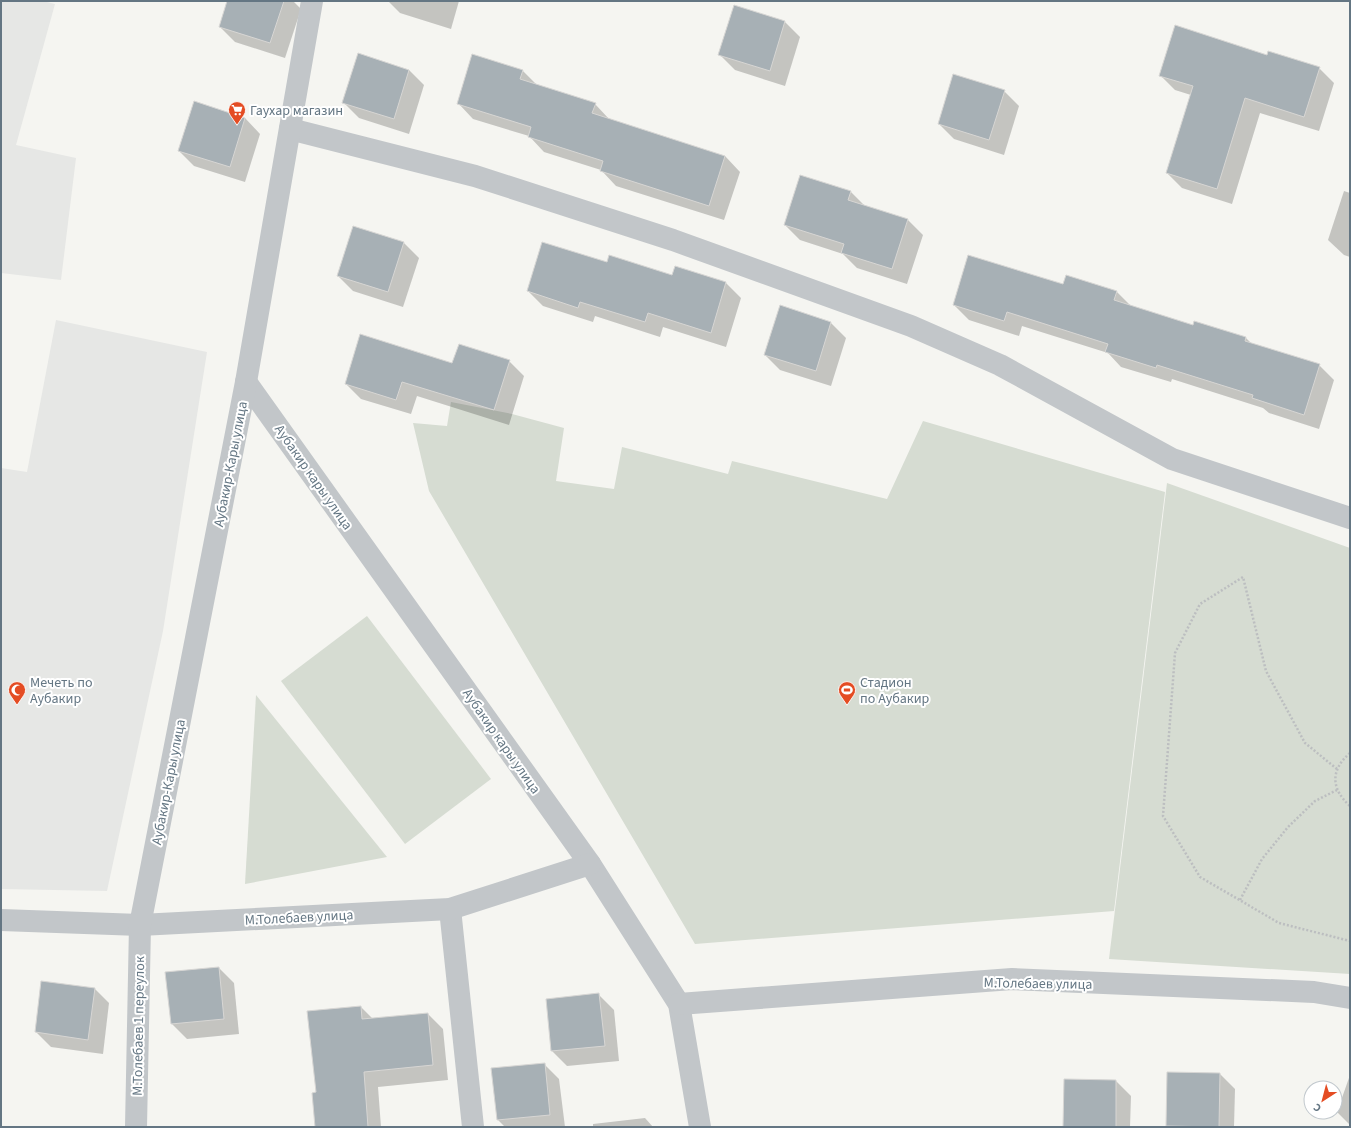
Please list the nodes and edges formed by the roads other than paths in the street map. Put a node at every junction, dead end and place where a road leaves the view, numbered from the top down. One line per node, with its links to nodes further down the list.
1 (312, 1): 2 (street, Аубакир-Кары улица)
2 (290, 129): 3 (street, Аубакир-Кары улица); 4 (street)
3 (246, 382): 5 (street, Аубакир кары улица); 8 (street, Аубакир-Кары улица)
4 (1350, 518)
5 (590, 864): 6 (street, М.Толебаев улица); 10 (street, Аубакир кары улица)
6 (450, 909): 8 (street, М.Толебаев улица); 12 (street)
7 (1, 920): 8 (street, М.Толебаев улица)
8 (140, 925): 11 (street, М.Толебаев 1 переулок)
9 (1350, 998): 10 (street, М.Толебаев улица)
10 (679, 1004): 13 (street, Аубакир кары улица)
11 (136, 1127)
12 (473, 1127)
13 (700, 1127)

